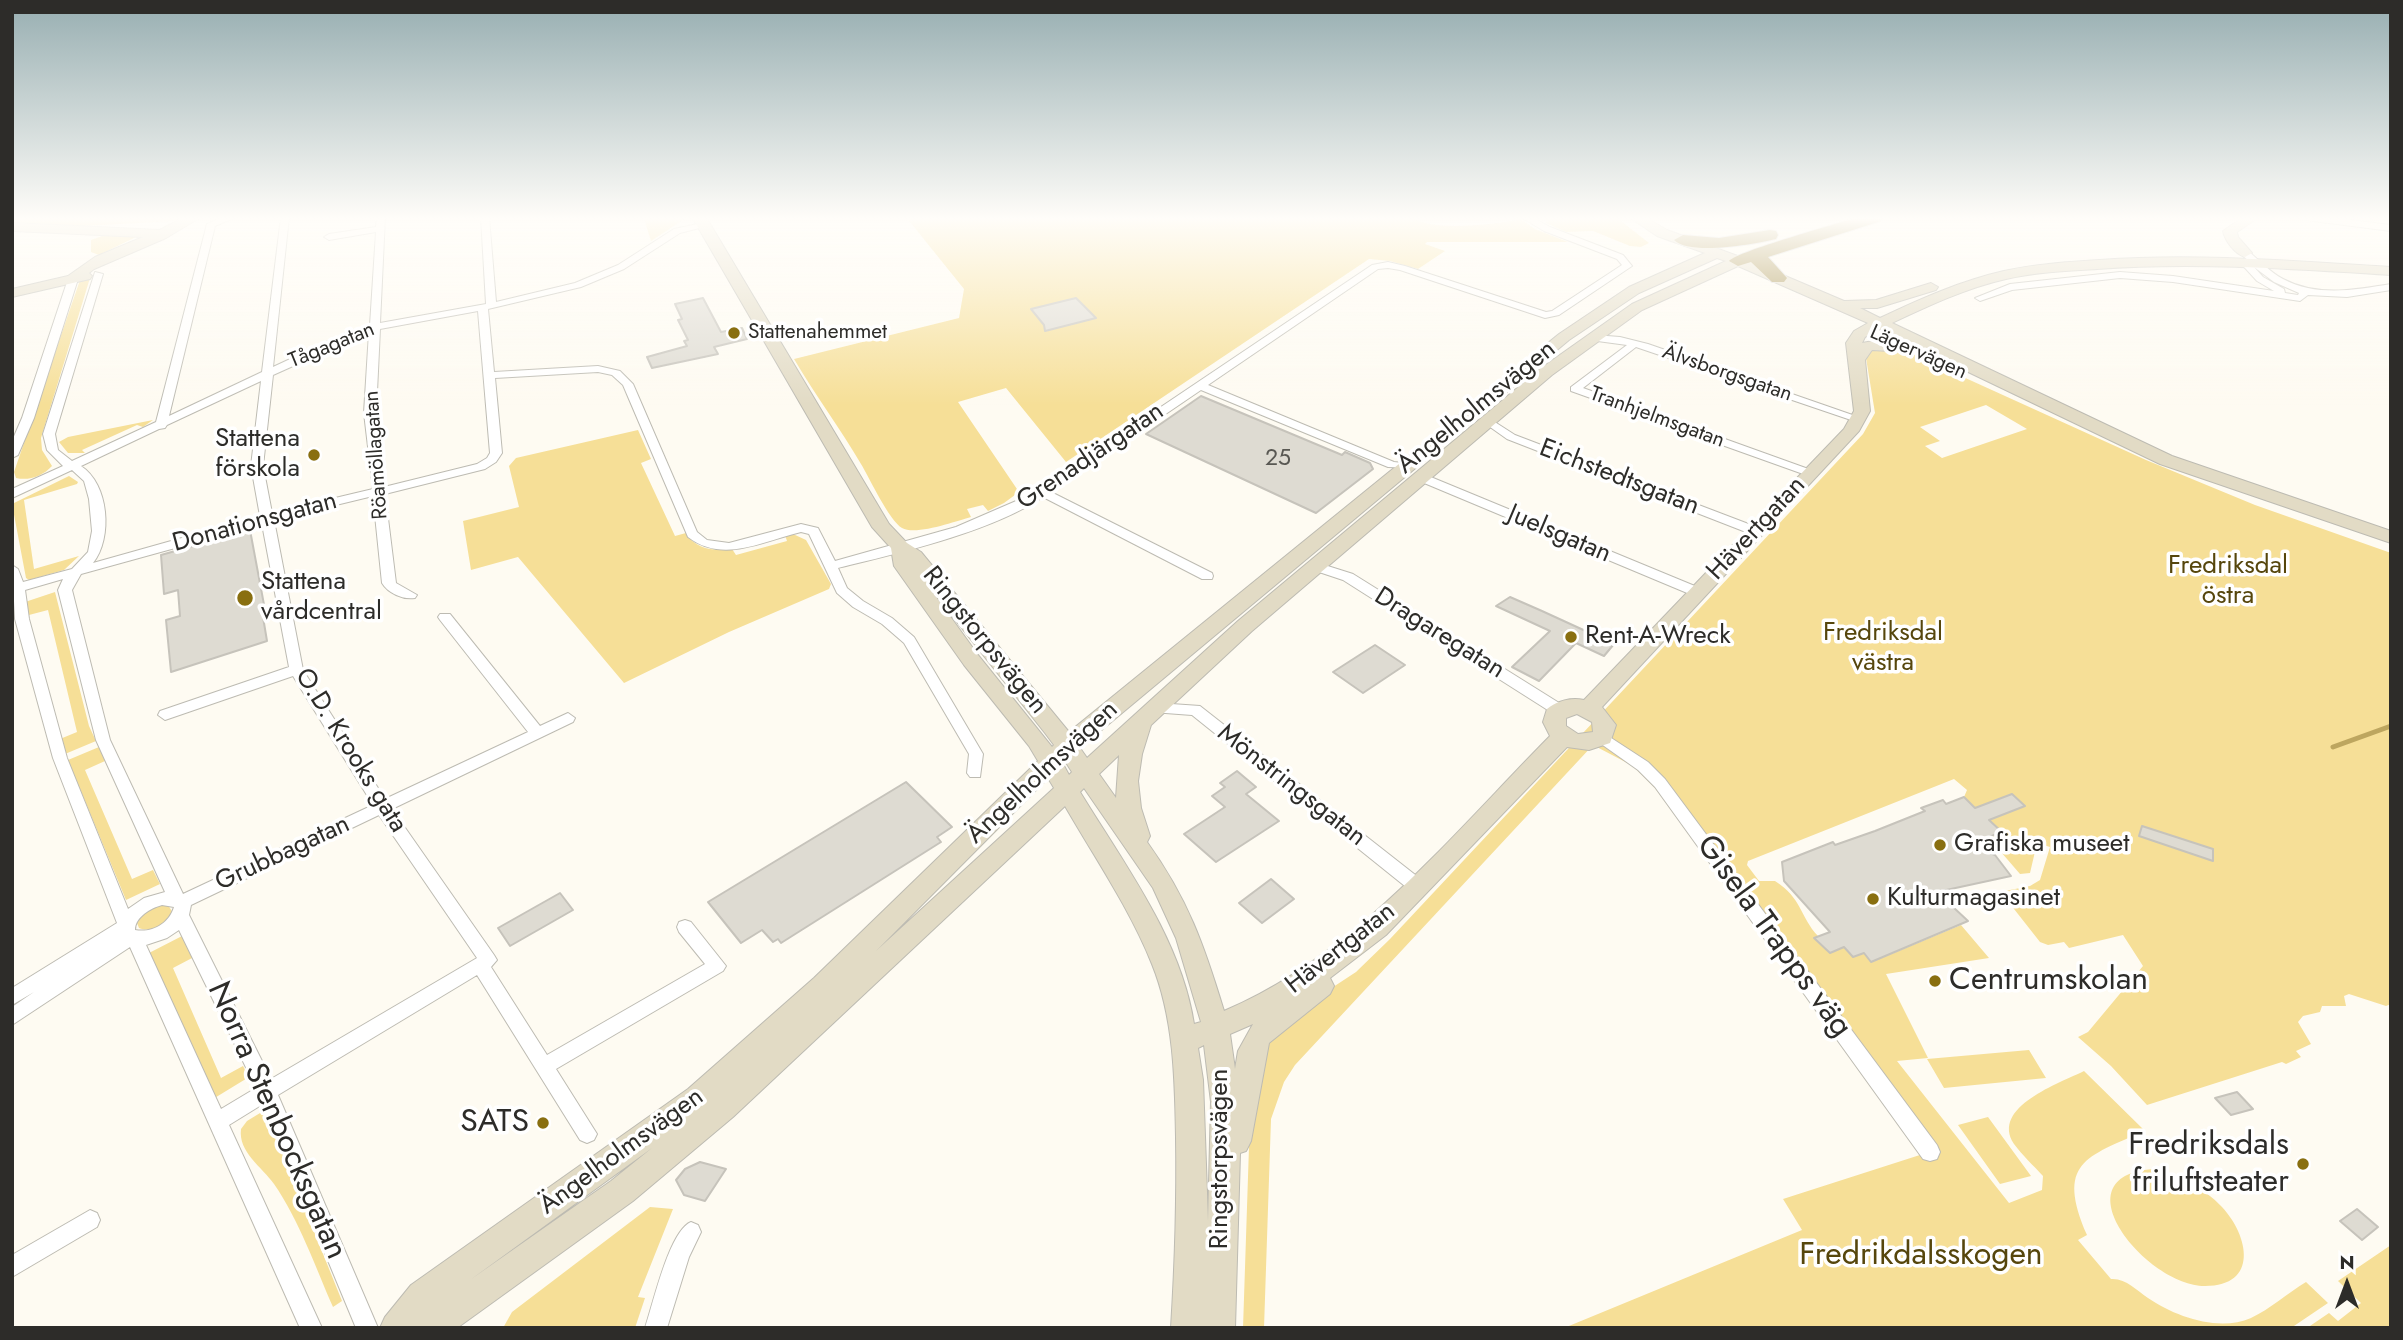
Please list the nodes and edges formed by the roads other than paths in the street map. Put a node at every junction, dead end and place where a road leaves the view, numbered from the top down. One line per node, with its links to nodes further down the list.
1 (73, 279): 43 (street)
2 (2260, 279): 27 (street)
3 (71, 280): 28 (main road)
4 (97, 280): 49 (street, Norra Stenbocksgatan)
5 (194, 280): 47 (street)
6 (278, 280): 39 (street, O.D. Krooks gata)
7 (377, 280): 34 (street, Röamöllagatan)
8 (486, 280): 32 (street)
9 (592, 280): 32 (street, Tågagatan)
10 (739, 280): 58 (main road, Ringstorpsvägen)
11 (1356, 280): 41 (street, Grenadjärgatan)
12 (1434, 280): 13 (street, Grenadjärgatan)
13 (1607, 280)
14 (1667, 280): 50 (main road, Ängelholmsvägen)
15 (1676, 280): 35 (main road, Ängelholmsvägen)
16 (1753, 280): 33 (main road, Lägervägen)
17 (1783, 280): 31 (main road, Lägervägen)
18 (1953, 280): 24 (main road)
19 (1993, 280): 33 (main road)
20 (2078, 280): 30 (street)
21 (2174, 280): 27 (street)
22 (2261, 280): 25 (street)
23 (2272, 280): 25 (street)
24 (1931, 287): 31 (main road); 33 (main road)
25 (2277, 288): 26 (street); 27 (street)
26 (2386, 288): 29 (street)
27 (2245, 290)
28 (12, 293)
29 (2391, 297)
30 (1980, 298)
31 (1839, 304): 33 (main road, Lägervägen)
32 (487, 306): 34 (street, Tågagatan); 40 (street)
33 (1865, 321): 37 (main road, Lägervägen); 38 (main road); 42 (main road, Lägervägen)
34 (374, 327): 39 (street, Tågagatan); 52 (street, Röamöllagatan)
35 (1594, 338): 36 (street, Älvsborgsgatan); 46 (main road, Ängelholmsvägen)
36 (1634, 344): 44 (street, Älvsborgsgatan); 51 (street, Tranhjelmsgatan)
37 (1907, 347): 38 (main road); 42 (main road, Lägervägen)
38 (1858, 365): 44 (main road)
39 (267, 373): 47 (street, Tågagatan); 55 (street, O.D. Krooks gata)
40 (491, 375): 52 (street, Donationsgatan); 59 (street)
41 (1198, 385): 50 (street, Juelsgatan); 53 (street, Grenadjärgatan)
42 (2065, 412): 57 (main road, Lägervägen)
43 (28, 418): 45 (street); 48 (street)
44 (1858, 419): 51 (main road, Hävertgatan)
45 (12, 422)
46 (1494, 425): 50 (main road, Ängelholmsvägen); 56 (street, Eichstedtsgatan)
47 (161, 426): 49 (street, Tågagatan)
48 (12, 454)
49 (73, 467): 54 (street, Tågagatan); 62 (street, Norra Stenbocksgatan)
50 (1414, 471): 60 (main road, Ängelholmsvägen); 65 (street, Juelsgatan); 77 (main road, Ängelholmsvägen)
51 (1810, 473): 56 (main road, Hävertgatan)
52 (379, 491): 55 (street, Donationsgatan); 66 (street, Röamöllagatan)
53 (1042, 492): 58 (street, Grenadjärgatan); 63 (street)
54 (12, 494)
55 (268, 518): 62 (street, Donationsgatan); 68 (street, O.D. Krooks gata)
56 (1755, 531): 65 (main road, Hävertgatan)
57 (2391, 537)
58 (900, 547): 59 (street, Grenadjärgatan); 77 (main road, Ringstorpsvägen)
59 (830, 566): 78 (street)
60 (1315, 566): 70 (street, Dragaregatan); 71 (main road, Ängelholmsvägen)
61 (12, 569): 64 (street, Norra Stenbocksgatan)
62 (78, 571): 64 (street, Donationsgatan); 83 (street, Norra Stenbocksgatan)
63 (1207, 576)
64 (19, 588): 85 (street, Norra Stenbocksgatan)
65 (1697, 593): 69 (main road, Hävertgatan)
66 (410, 595)
67 (445, 617): 74 (street)
68 (296, 670): 72 (street); 80 (street, O.D. Krooks gata)
69 (1588, 709): 70 (main road); 76 (main road)
70 (1559, 710): 75 (main road)
71 (1151, 713): 79 (main road, Ängelholmsvägen); 81 (main road); 82 (street, Mönstringsgatan)
72 (165, 715)
73 (568, 718): 74 (street, Grubbagatan)
74 (538, 734): 80 (street, Grubbagatan)
75 (1563, 737): 76 (main road); 82 (main road, Hävertgatan)
76 (1602, 737): 96 (street, Gisela Trapps väg)
77 (1058, 754): 79 (main road, Ringstorpsvägen); 103 (main road, Ängelholmsvägen)
78 (975, 773)
79 (1076, 782): 81 (main road, Ringstorpsvägen); 91 (main road, Ringstorpsvägen); 104 (main road, Ängelholmsvägen)
80 (382, 807): 83 (street, Grubbagatan); 87 (street, O.D. Krooks gata)
81 (1152, 867): 90 (main road, Ringstorpsvägen)
82 (1417, 886): 86 (main road, Hävertgatan)
83 (180, 906): 85 (street); 85 (street); 93 (street, Norra Stenbocksgatan)
84 (685, 927): 92 (street)
85 (129, 932): 88 (street); 89 (street); 94 (street, Norra Stenbocksgatan)
86 (1344, 954): 90 (main road, Hävertgatan); 99 (main road)
87 (484, 963): 92 (street, O.D. Krooks gata); 93 (street)
88 (12, 997)
89 (12, 1017)
90 (1216, 1028): 91 (main road, Hävertgatan); 99 (main road, Ringstorpsvägen)
91 (1185, 1041): 106 (main road, Ringstorpsvägen)
92 (544, 1066): 95 (street, O.D. Krooks gata)
93 (267, 1091): 94 (street); 102 (street, Norra Stenbocksgatan)
94 (218, 1121): 101 (street, Norra Stenbocksgatan)
95 (587, 1134)
96 (1930, 1152)
97 (90, 1220): 100 (street)
98 (691, 1231): 105 (street)
99 (1223, 1237): 107 (main road, Ringstorpsvägen)
100 (12, 1267)
101 (311, 1328)
102 (367, 1328)
103 (396, 1328)
104 (430, 1328)
105 (656, 1328)
106 (1187, 1328)
107 (1219, 1328)

